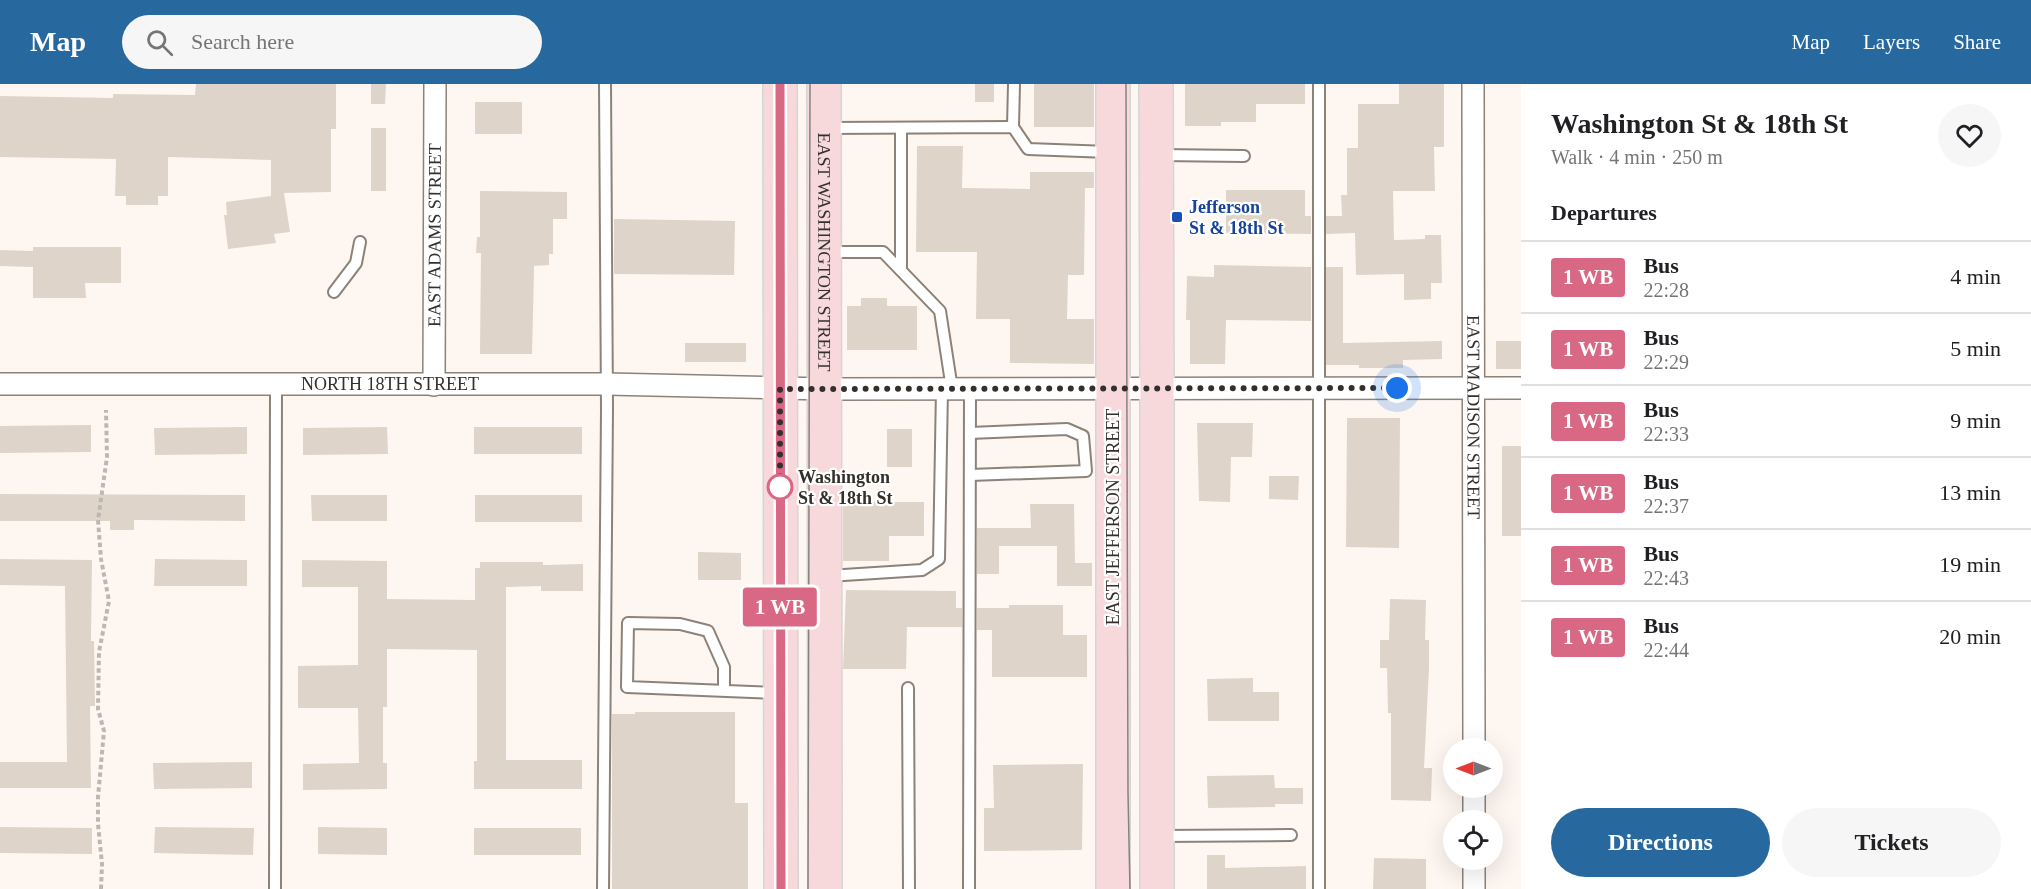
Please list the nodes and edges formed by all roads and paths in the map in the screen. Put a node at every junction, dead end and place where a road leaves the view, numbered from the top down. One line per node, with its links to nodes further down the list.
1 (435, 84): 23 (street, EAST ADAMS STREET)
2 (605, 84): 22 (lane)
3 (825, 84): 12 (main road, EAST WASHINGTON STREET)
4 (1014, 84): 10 (lane)
5 (1113, 84): 13 (main road, EAST JEFFERSON STREET)
6 (1156, 84): 14 (main road, EAST JEFFERSON STREET)
7 (1319, 84): 25 (lane)
8 (1473, 84): 26 (street, EAST MADISON STREET)
9 (781, 89): 28 (main road)
10 (1013, 127): 11 (lane); 13 (lane)
11 (901, 128): 12 (lane); 18 (lane)
12 (825, 129): 17 (main road, EAST WASHINGTON STREET)
13 (1113, 152): 31 (main road, EAST JEFFERSON STREET)
14 (1156, 155): 15 (lane); 24 (main road, EAST JEFFERSON STREET)
15 (1244, 156)
16 (360, 242): 19 (lane)
17 (824, 252): 18 (lane); 29 (main road, EAST WASHINGTON STREET)
18 (901, 270): 30 (lane)
19 (334, 292)
20 (0, 384): 21 (street, NORTH 18TH STREET)
21 (276, 384): 23 (street, NORTH 18TH STREET); 47 (lane)
22 (607, 384): 23 (street, NORTH 18TH STREET); 28 (street, NORTH 18TH STREET); 48 (lane)
23 (434, 385)
24 (1157, 388): 25 (street, NORTH 18TH STREET); 31 (street, NORTH 18TH STREET); 37 (main road, EAST JEFFERSON STREET)
25 (1319, 388): 26 (street, NORTH 18TH STREET); 54 (lane)
26 (1473, 388): 27 (street, NORTH 18TH STREET); 41 (street, EAST MADISON STREET)
27 (1521, 388)
28 (780, 389): 29 (street, NORTH 18TH STREET); 40 (main road)
29 (824, 389): 30 (street, NORTH 18TH STREET); 36 (main road, EAST WASHINGTON STREET)
30 (955, 389): 31 (street, NORTH 18TH STREET); 33 (lane); 36 (lane)
31 (1112, 389): 34 (main road, EAST JEFFERSON STREET)
32 (106, 410): 46 (path)
33 (970, 433): 34 (lane); 35 (lane)
34 (1099, 461): 35 (lane); 45 (main road, EAST JEFFERSON STREET)
35 (970, 475): 52 (lane)
36 (825, 576): 50 (main road, EAST WASHINGTON STREET)
37 (1156, 639): 43 (main road, EAST JEFFERSON STREET); 45 (main road, EAST JEFFERSON STREET)
38 (908, 688): 51 (lane)
39 (724, 691): 39 (lane); 40 (lane)
40 (780, 693): 49 (main road)
41 (1474, 738)
42 (1291, 835): 43 (lane)
43 (1156, 836): 53 (main road, EAST JEFFERSON STREET)
44 (1474, 870): 55 (street)
45 (1113, 883)
46 (101, 889)
47 (275, 889)
48 (603, 889)
49 (781, 889)
50 (825, 889)
51 (909, 889)
52 (969, 889)
53 (1157, 889)
54 (1319, 889)
55 (1474, 889)

